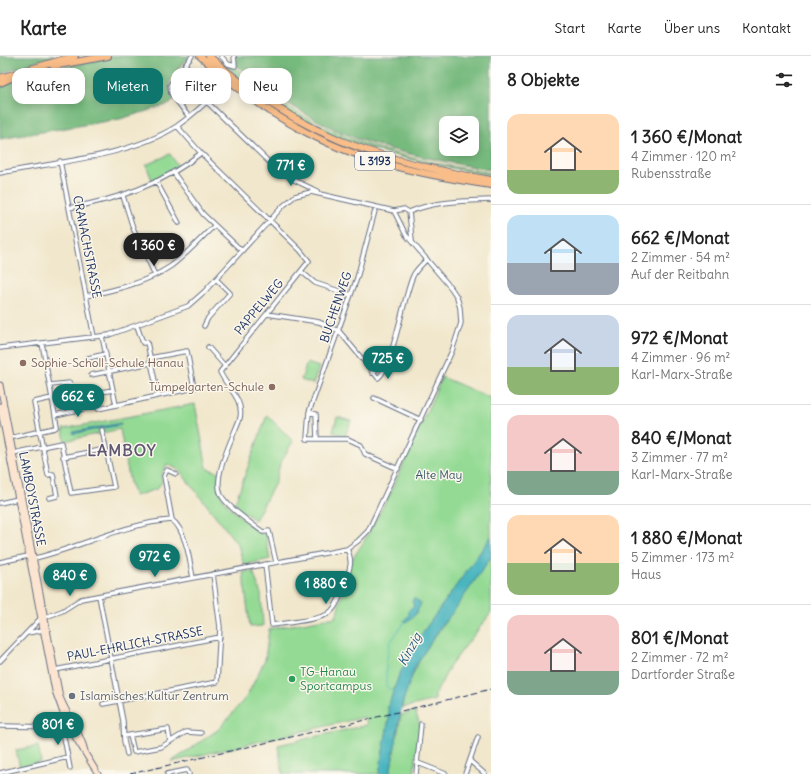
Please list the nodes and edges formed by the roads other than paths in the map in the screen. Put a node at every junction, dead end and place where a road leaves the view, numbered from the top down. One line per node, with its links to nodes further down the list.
1 (59, 56): 9 (highway)
2 (75, 56): 9 (highway)
3 (108, 56): 9 (highway)
4 (192, 56): 17 (street)
5 (200, 56): 25 (highway, L 3193)
6 (209, 56): 23 (highway, L 3193)
7 (220, 56): 8 (street)
8 (234, 56)
9 (43, 66): 10 (highway)
10 (36, 68)
11 (12, 75): 13 (highway)
12 (12, 77): 14 (highway)
13 (0, 78)
14 (0, 83)
15 (205, 104): 17 (street)
16 (209, 104): 26 (street)
17 (189, 117): 18 (street)
18 (177, 126): 19 (street); 20 (street)
19 (201, 153): 21 (street); 33 (street)
20 (60, 161): 22 (street); 30 (street, CRANACHSTRASSE)
21 (173, 172): 24 (street); 35 (street)
22 (0, 173)
23 (491, 180)
24 (156, 181): 27 (street); 34 (street)
25 (491, 186)
26 (320, 193): 29 (street); 33 (street)
27 (123, 196): 30 (street); 40 (street)
28 (491, 200): 32 (street)
29 (376, 207): 31 (street); 42 (street, BUCHENWEG)
30 (69, 208): 43 (street, CRANACHSTRASSE)
31 (394, 212): 32 (street); 36 (street)
32 (409, 212): 36 (street)
33 (270, 221): 37 (street); 39 (street, PAPPELWEG)
34 (179, 223)
35 (214, 226): 37 (street); 40 (street)
36 (412, 240): 38 (street)
37 (242, 251): 41 (street)
38 (427, 259): 56 (street); 74 (street)
39 (302, 272): 42 (street); 44 (street, PAPPELWEG)
40 (155, 275): 43 (street)
41 (216, 279): 45 (street); 46 (street)
42 (351, 295): 47 (street, BUCHENWEG)
43 (86, 296): 49 (street, CRANACHSTRASSE)
44 (267, 314): 47 (street); 58 (street, PAPPELWEG)
45 (137, 326): 48 (street); 55 (street)
46 (204, 326)
47 (339, 331): 60 (street); 72 (street, BUCHENWEG)
48 (102, 336): 49 (street); 53 (street)
49 (94, 337): 50 (street)
50 (42, 343): 52 (street); 63 (street)
51 (208, 347): 58 (street)
52 (0, 348)
53 (106, 354): 54 (street); 59 (street)
54 (88, 358)
55 (150, 358): 57 (street); 66 (street)
56 (388, 360): 60 (street); 60 (street)
57 (151, 363): 59 (street); 66 (street)
58 (223, 367): 92 (street)
59 (109, 371): 61 (street); 64 (street)
60 (372, 373)
61 (91, 375)
62 (0, 385): 81 (main road, LAMBOYSTRASSE)
63 (50, 385): 67 (street); 71 (street)
64 (113, 390): 65 (street); 69 (street)
65 (95, 393)
66 (158, 396): 69 (street)
67 (52, 398): 73 (street); 76 (street)
68 (374, 398): 74 (street)
69 (116, 405): 71 (street)
70 (0, 406): 81 (main road, LAMBOYSTRASSE)
71 (76, 410): 73 (street)
72 (309, 412): 78 (street); 78 (street, BUCHENWEG)
73 (55, 415): 76 (street)
74 (421, 420): 83 (street)
75 (102, 430): 80 (street)
76 (40, 432): 77 (street); 79 (street)
77 (14, 437)
78 (317, 439): 83 (street)
79 (43, 447): 81 (street); 82 (street); 85 (street)
80 (106, 449): 82 (street); 82 (street)
81 (11, 453): 86 (main road, LAMBOYSTRASSE); 90 (main road, LAMBOYSTRASSE)
82 (63, 457)
83 (398, 469): 89 (street)
84 (176, 474): 88 (street)
85 (48, 498)
86 (18, 499): 87 (street); 90 (main road, LAMBOYSTRASSE)
87 (0, 503)
88 (172, 520): 90 (street); 95 (street)
89 (347, 548): 92 (street); 93 (street)
90 (30, 558): 91 (street, LAMBOYSTRASSE); 97 (main road, LAMBOYSTRASSE)
91 (0, 562)
92 (276, 562): 93 (street)
93 (265, 564): 94 (street)
94 (213, 574): 95 (street); 100 (street)
95 (193, 578): 96 (street)
96 (99, 596): 97 (street); 101 (street)
97 (42, 618): 98 (main road, LAMBOYSTRASSE); 99 (street); 103 (main road, LAMBOYSTRASSE)
98 (43, 630): 99 (street); 113 (main road, LAMBOYSTRASSE)
99 (25, 635): 102 (street)
100 (220, 637): 101 (street, PAUL-EHRLICH-STRASSE); 104 (street)
101 (111, 658): 103 (street, PAUL-EHRLICH-STRASSE); 104 (street)
102 (0, 661)
103 (55, 670): 113 (main road, LAMBOYSTRASSE)
104 (119, 701): 105 (street); 110 (street)
105 (103, 704)
106 (421, 724): 117 (street)
107 (0, 726): 115 (street)
108 (201, 733): 112 (street)
109 (130, 735): 110 (street); 112 (street); 112 (street)
110 (124, 736): 114 (street)
111 (478, 737): 116 (street)
112 (170, 742)
113 (85, 752): 121 (main road, LAMBOYSTRASSE)
114 (127, 754)
115 (68, 757): 118 (street); 120 (street)
116 (470, 761): 125 (street); 126 (street)
117 (418, 763): 123 (street); 124 (street)
118 (70, 768)
119 (189, 772): 122 (street)
120 (0, 773)
121 (98, 774)
122 (167, 774)
123 (416, 774)
124 (446, 774)
125 (465, 774)
126 (484, 774)

